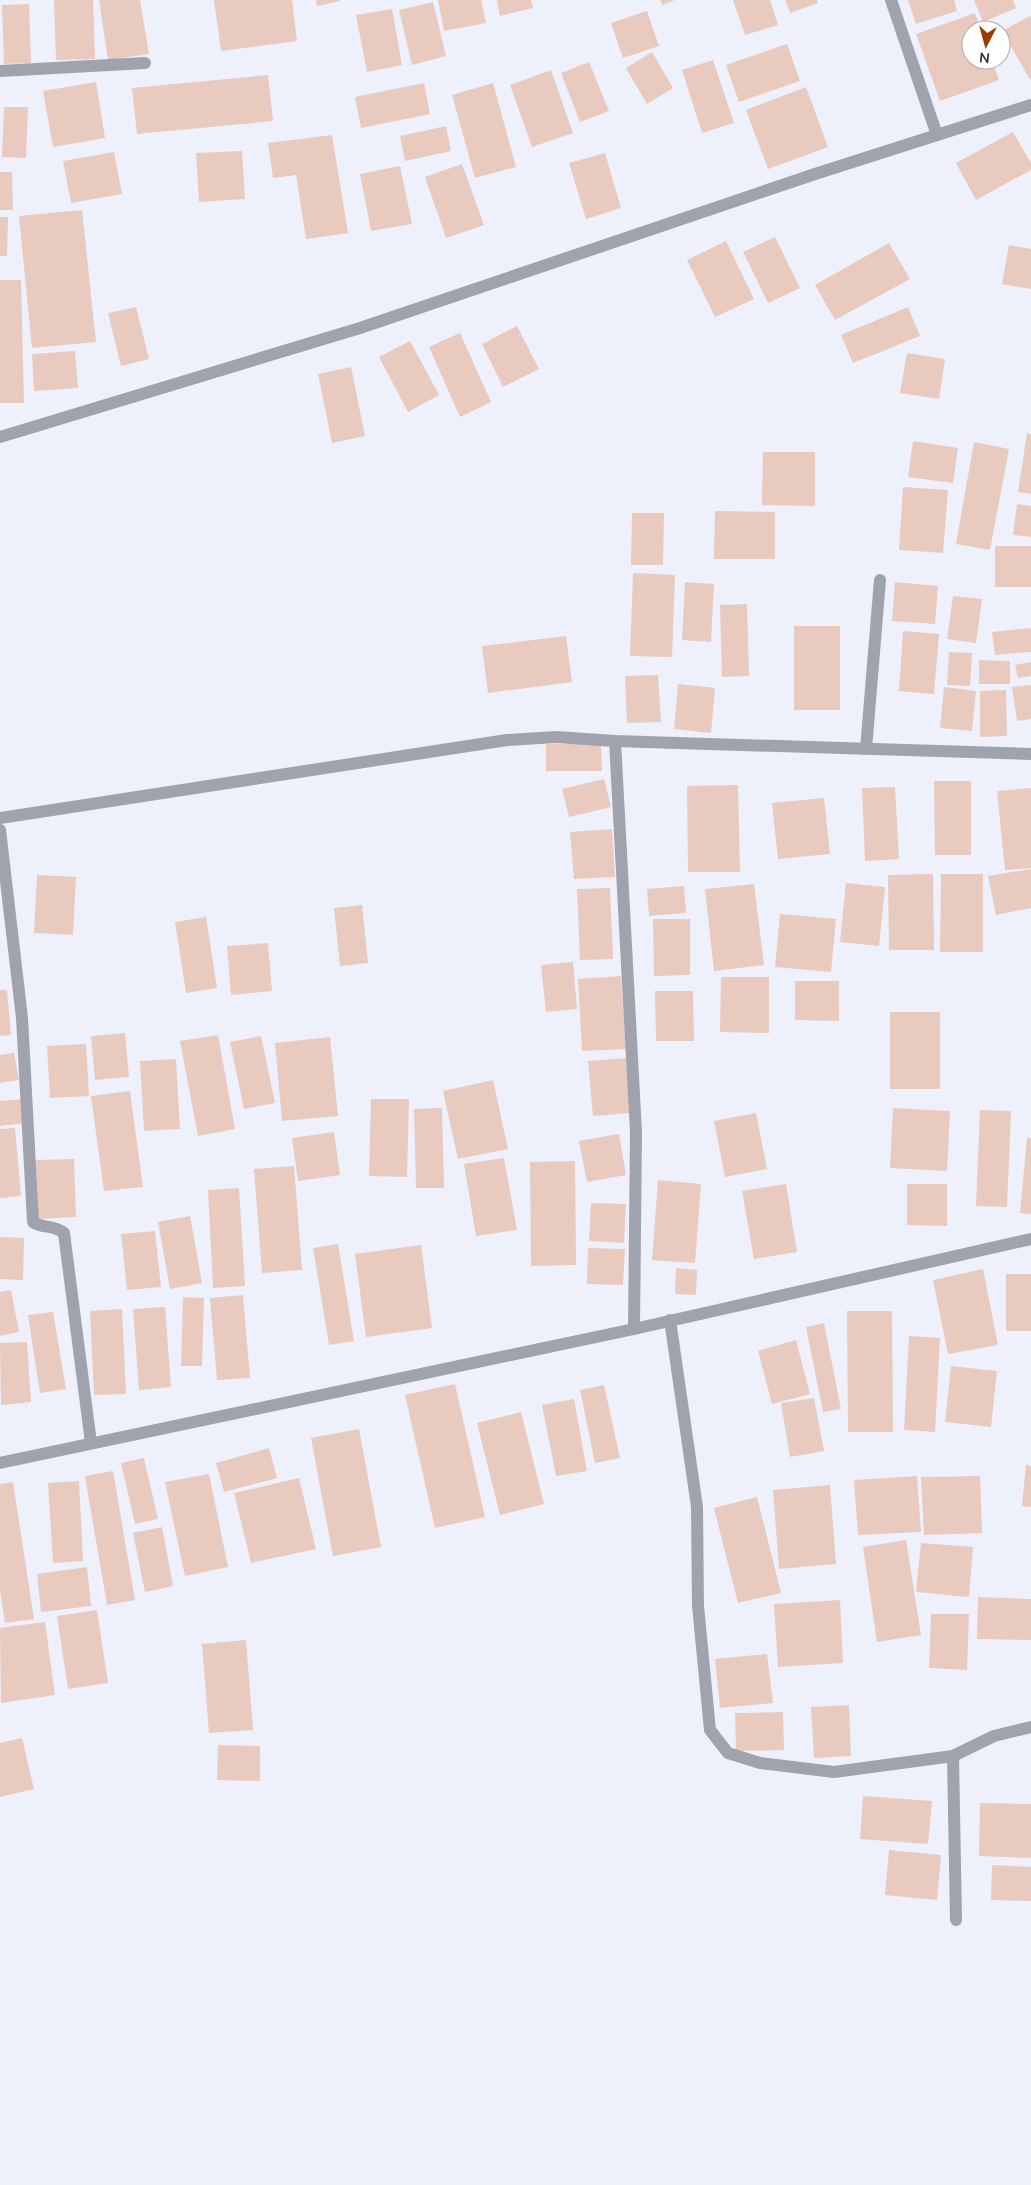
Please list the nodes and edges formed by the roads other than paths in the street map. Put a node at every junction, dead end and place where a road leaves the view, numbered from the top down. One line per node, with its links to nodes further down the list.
1 (891, 0): 5 (street)
2 (145, 63): 3 (street)
3 (0, 71)
4 (1031, 105): 5 (street)
5 (937, 135): 6 (street)
6 (0, 437)
7 (880, 580): 9 (street)
8 (615, 741): 9 (street); 11 (street); 15 (street)
9 (866, 749): 10 (street)
10 (1031, 754)
11 (0, 818)
12 (0, 830): 16 (street)
13 (1031, 1239): 14 (street)
14 (670, 1320): 15 (street); 19 (street)
15 (634, 1329): 16 (street)
16 (91, 1443): 17 (street)
17 (0, 1463)
18 (1031, 1727): 19 (street)
19 (953, 1756): 20 (street)
20 (956, 1920)

